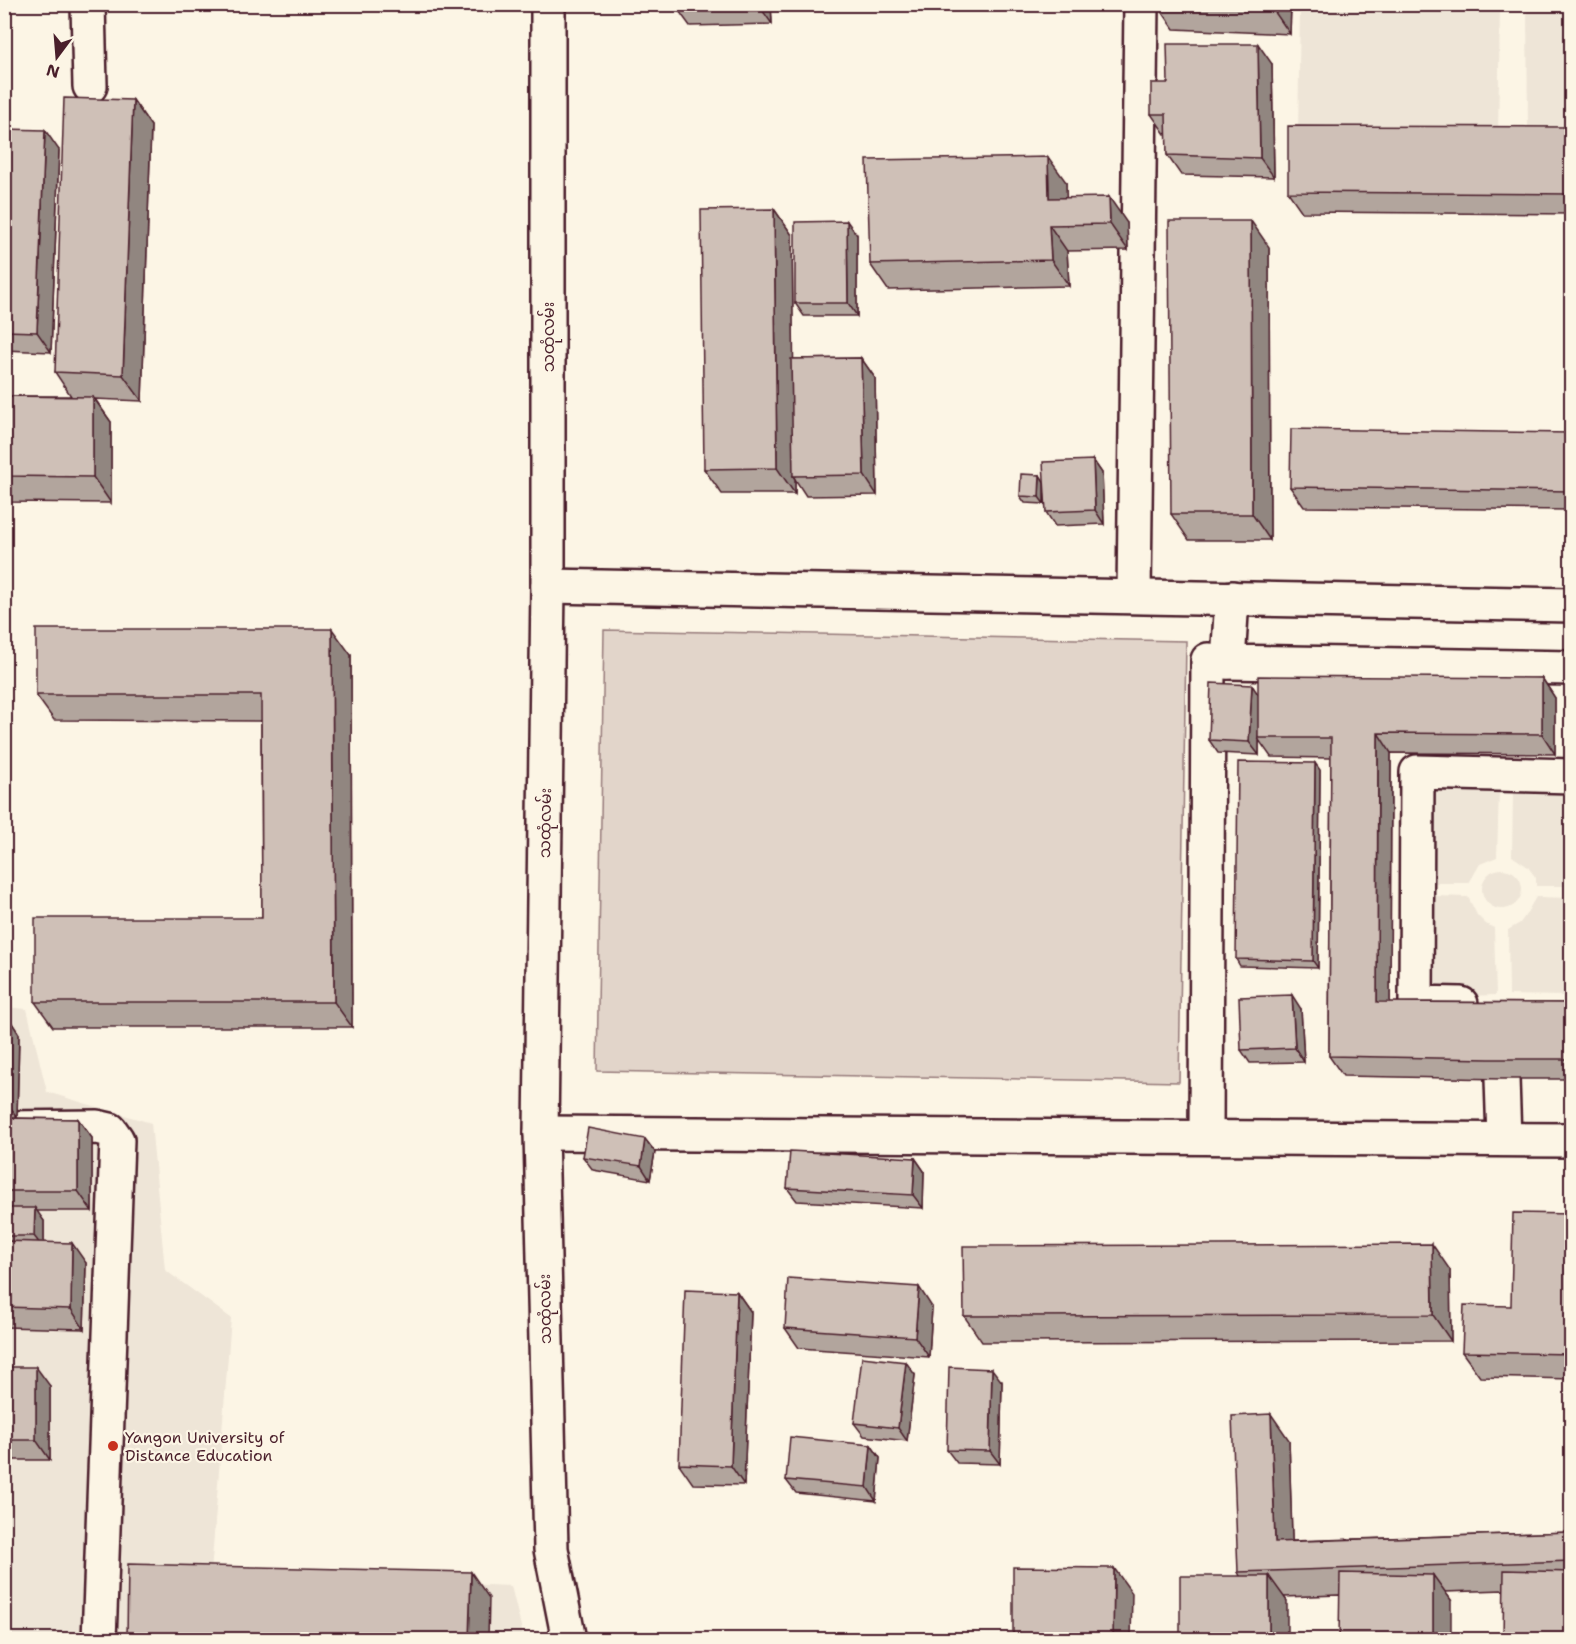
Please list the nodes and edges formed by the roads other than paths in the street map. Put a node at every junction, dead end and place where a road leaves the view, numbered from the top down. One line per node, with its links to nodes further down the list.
1 (88, 4): 4 (street)
2 (548, 4): 5 (street, သထုံလမ်း)
3 (1141, 4): 6 (street)
4 (90, 87)
5 (548, 586): 6 (street); 15 (street, သထုံလမ်း)
6 (1134, 595): 7 (street)
7 (1232, 598): 8 (street); 9 (street)
8 (1572, 604)
9 (1228, 662): 10 (street); 16 (street)
10 (1572, 668)
11 (1572, 776): 12 (street)
12 (1487, 1004)
13 (1502, 1079): 17 (street)
14 (4, 1128): 19 (street)
15 (541, 1132): 16 (street); 20 (street, သထုံလမ်း)
16 (1206, 1136): 17 (street)
17 (1504, 1139): 18 (street)
18 (1572, 1140)
19 (99, 1640)
20 (569, 1640)

